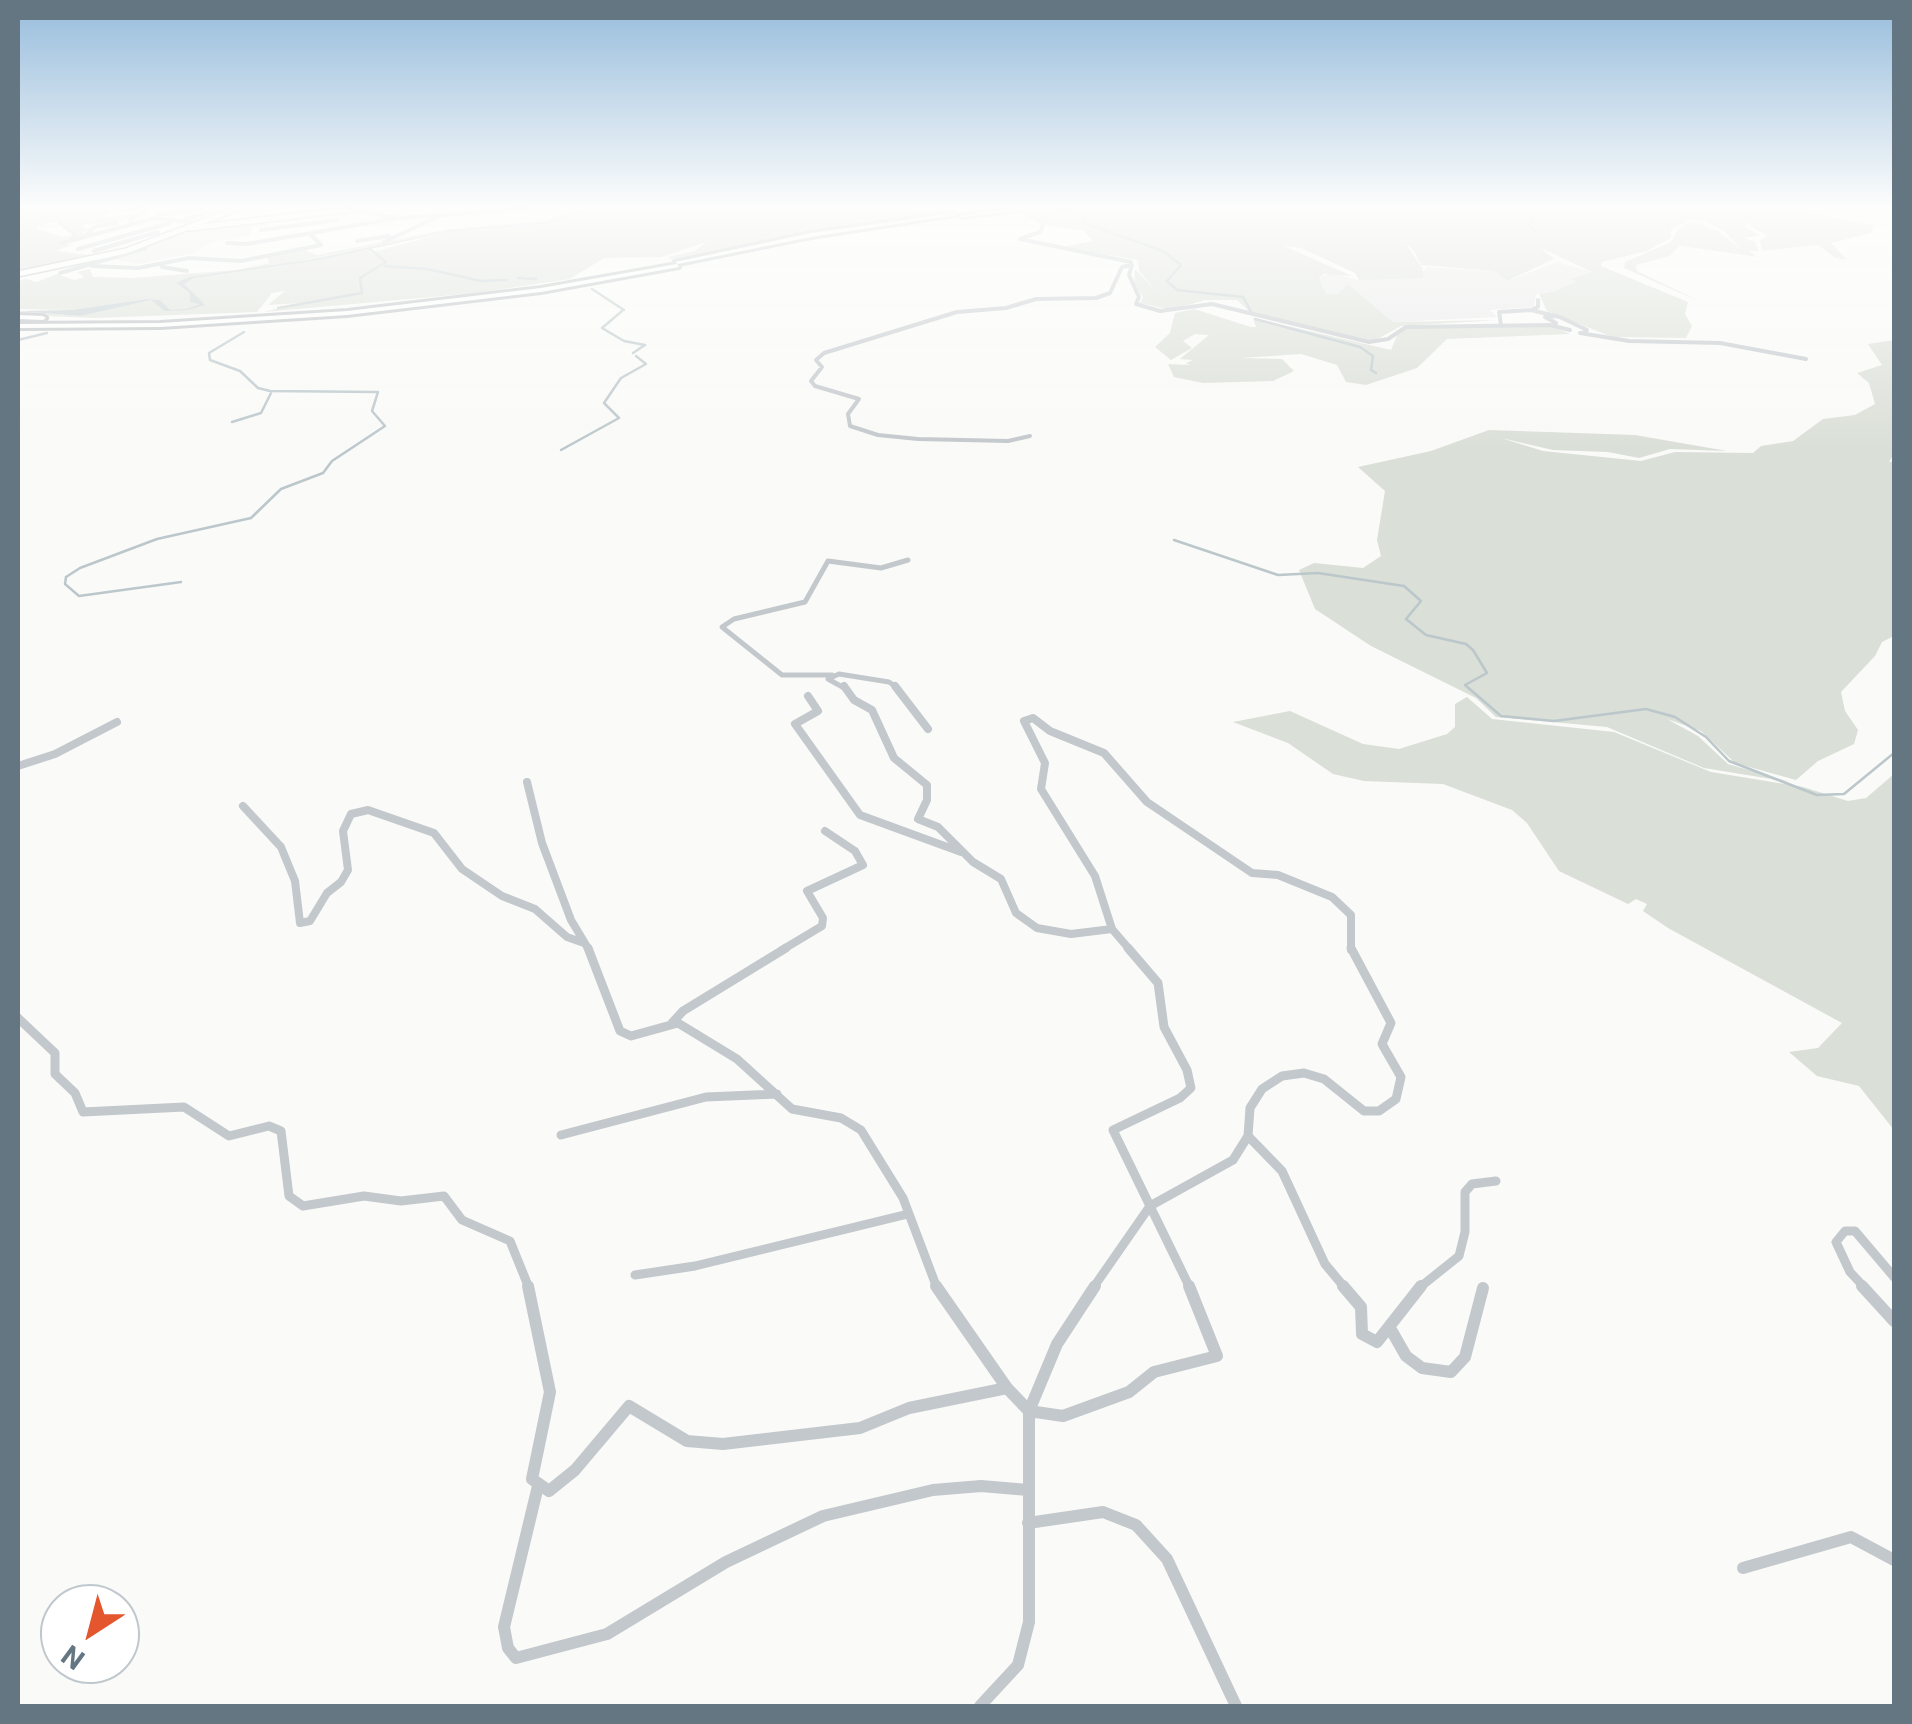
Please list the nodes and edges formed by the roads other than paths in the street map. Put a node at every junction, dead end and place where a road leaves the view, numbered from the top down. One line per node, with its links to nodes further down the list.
1 (518, 289): 7 (highway)
2 (518, 289): 7 (highway)
3 (1111, 289): 15 (street)
4 (1136, 289): 8 (street)
5 (1531, 310): 6 (street); 6 (street); 8 (street)
6 (1545, 315): 9 (street); 10 (street); 11 (street)
7 (18, 324)
8 (1501, 325): 9 (street)
9 (1534, 325): 10 (street)
10 (1570, 330): 12 (street)
11 (1587, 330): 12 (street); 13 (street)
12 (1580, 333): 13 (street)
13 (1600, 336): 14 (street)
14 (1806, 359)
15 (1030, 436)
16 (908, 560): 17 (street)
17 (832, 675): 20 (street); 25 (street)
18 (808, 696): 25 (street)
19 (117, 722): 21 (street)
20 (928, 729)
21 (18, 766)
22 (527, 782): 27 (street)
23 (243, 806): 27 (street)
24 (825, 830): 29 (street)
25 (965, 854): 26 (street)
26 (1112, 929): 32 (street); 34 (street)
27 (584, 943): 29 (street)
28 (18, 1018): 43 (street)
29 (672, 1023): 30 (street)
30 (777, 1094): 31 (street); 35 (street)
31 (561, 1135)
32 (1248, 1136): 34 (street); 40 (street)
33 (1496, 1182): 40 (street)
34 (1150, 1206): 42 (street); 42 (street)
35 (908, 1214): 36 (street); 41 (street)
36 (635, 1275)
37 (1894, 1277): 39 (street)
38 (1483, 1288): 40 (street)
39 (1894, 1321)
40 (1390, 1328)
41 (1007, 1388): 42 (street); 43 (street)
42 (1029, 1411): 44 (street)
43 (538, 1486): 44 (street)
44 (1028, 1490): 45 (street)
45 (1028, 1524): 48 (street); 49 (street)
46 (1894, 1560): 47 (street)
47 (1742, 1568)
48 (980, 1706)
49 (1236, 1706)

